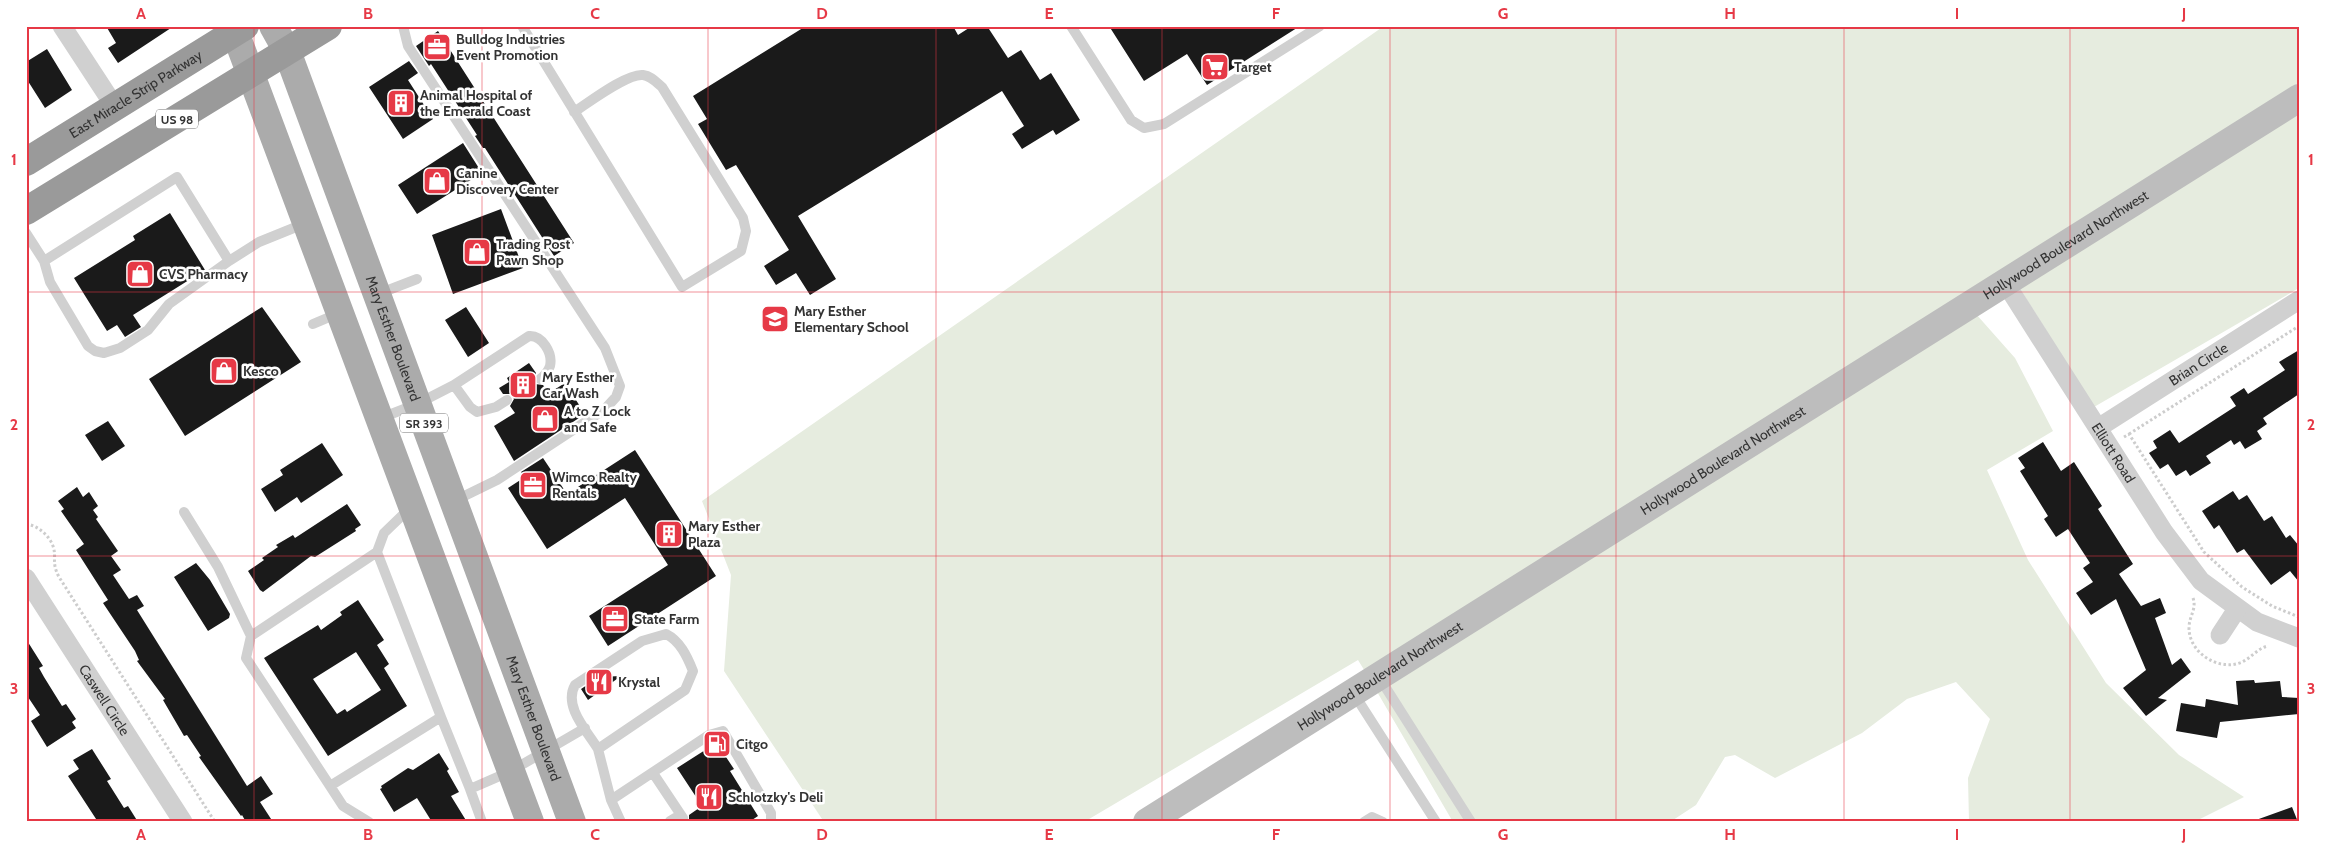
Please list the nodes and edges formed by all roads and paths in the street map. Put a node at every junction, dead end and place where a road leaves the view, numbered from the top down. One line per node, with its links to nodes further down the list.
1 (62, 26): 12 (street)
2 (273, 26): 9 (main road, Mary Esther Boulevard / SR 393)
3 (328, 26): 9 (highway, US 98)
4 (403, 26): 35 (lane)
5 (522, 26): 13 (lane)
6 (1071, 26): 7 (lane)
7 (1320, 26)
8 (240, 29): 10 (main road, SR 393); 12 (highway, East Miracle Strip Parkway)
9 (287, 51): 10 (highway, US 98); 22 (main road, Mary Esther Boulevard / SR 393)
10 (251, 73): 15 (highway, US 98); 16 (main road, SR 393)
11 (2299, 98): 21 (street, Hollywood Boulevard Northwest)
12 (115, 107): 14 (highway, East Miracle Strip Parkway)
13 (574, 112): 13 (lane)
14 (26, 162)
15 (26, 211)
16 (307, 223): 19 (lane); 24 (main road, SR 393)
17 (26, 233): 18 (lane)
18 (44, 261): 19 (lane); 19 (lane)
19 (229, 262)
20 (417, 279): 22 (lane)
21 (2006, 284): 32 (street, Elliott Road); 46 (street, Hollywood Boulevard Northwest)
22 (377, 294): 30 (main road, Mary Esther Boulevard / SR 393)
23 (2299, 300): 32 (street, Brian Circle)
24 (340, 312): 25 (lane); 31 (main road, SR 393)
25 (313, 324)
26 (2299, 326): 33 (path)
27 (540, 379): 28 (lane)
28 (454, 385): 29 (lane); 30 (lane)
29 (507, 400)
30 (417, 404): 31 (lane); 35 (main road, Mary Esther Boulevard / SR 393)
31 (380, 419): 36 (main road, SR 393)
32 (2098, 428): 34 (street, Elliott Road)
33 (2129, 434): 34 (path); 42 (path)
34 (2109, 446): 41 (street, Elliott Road)
35 (453, 501): 51 (main road, Mary Esther Boulevard / SR 393)
36 (412, 506): 39 (lane); 52 (main road, SR 393)
37 (184, 512): 44 (lane)
38 (26, 524): 59 (path)
39 (377, 552): 44 (lane); 48 (lane)
40 (26, 578): 58 (street, Caswell Circle)
41 (2237, 609): 43 (street); 45 (street, Elliott Road)
42 (2299, 617)
43 (2220, 635)
44 (251, 636): 54 (lane)
45 (2299, 638)
46 (1378, 677): 47 (street, Hollywood Boulevard Northwest); 70 (lane)
47 (1354, 693): 66 (street, Hollywood Boulevard Northwest); 69 (lane)
48 (441, 717): 54 (lane); 55 (lane)
49 (585, 728): 50 (lane); 50 (lane); 51 (lane)
50 (598, 749): 56 (lane)
51 (546, 752): 52 (lane); 63 (main road, Mary Esther Boulevard / SR 393)
52 (511, 771): 55 (lane); 62 (main road, SR 393)
53 (653, 773): 56 (lane); 57 (lane); 65 (lane)
54 (330, 786): 60 (lane)
55 (470, 789): 61 (lane)
56 (611, 800): 64 (lane)
57 (670, 821)
58 (183, 822)
59 (215, 822)
60 (369, 822)
61 (482, 822)
62 (530, 822)
63 (572, 822)
64 (621, 822)
65 (771, 822)
66 (1148, 822)
67 (1364, 822): 68 (lane)
68 (1383, 822)
69 (1436, 822)
70 (1472, 822)

